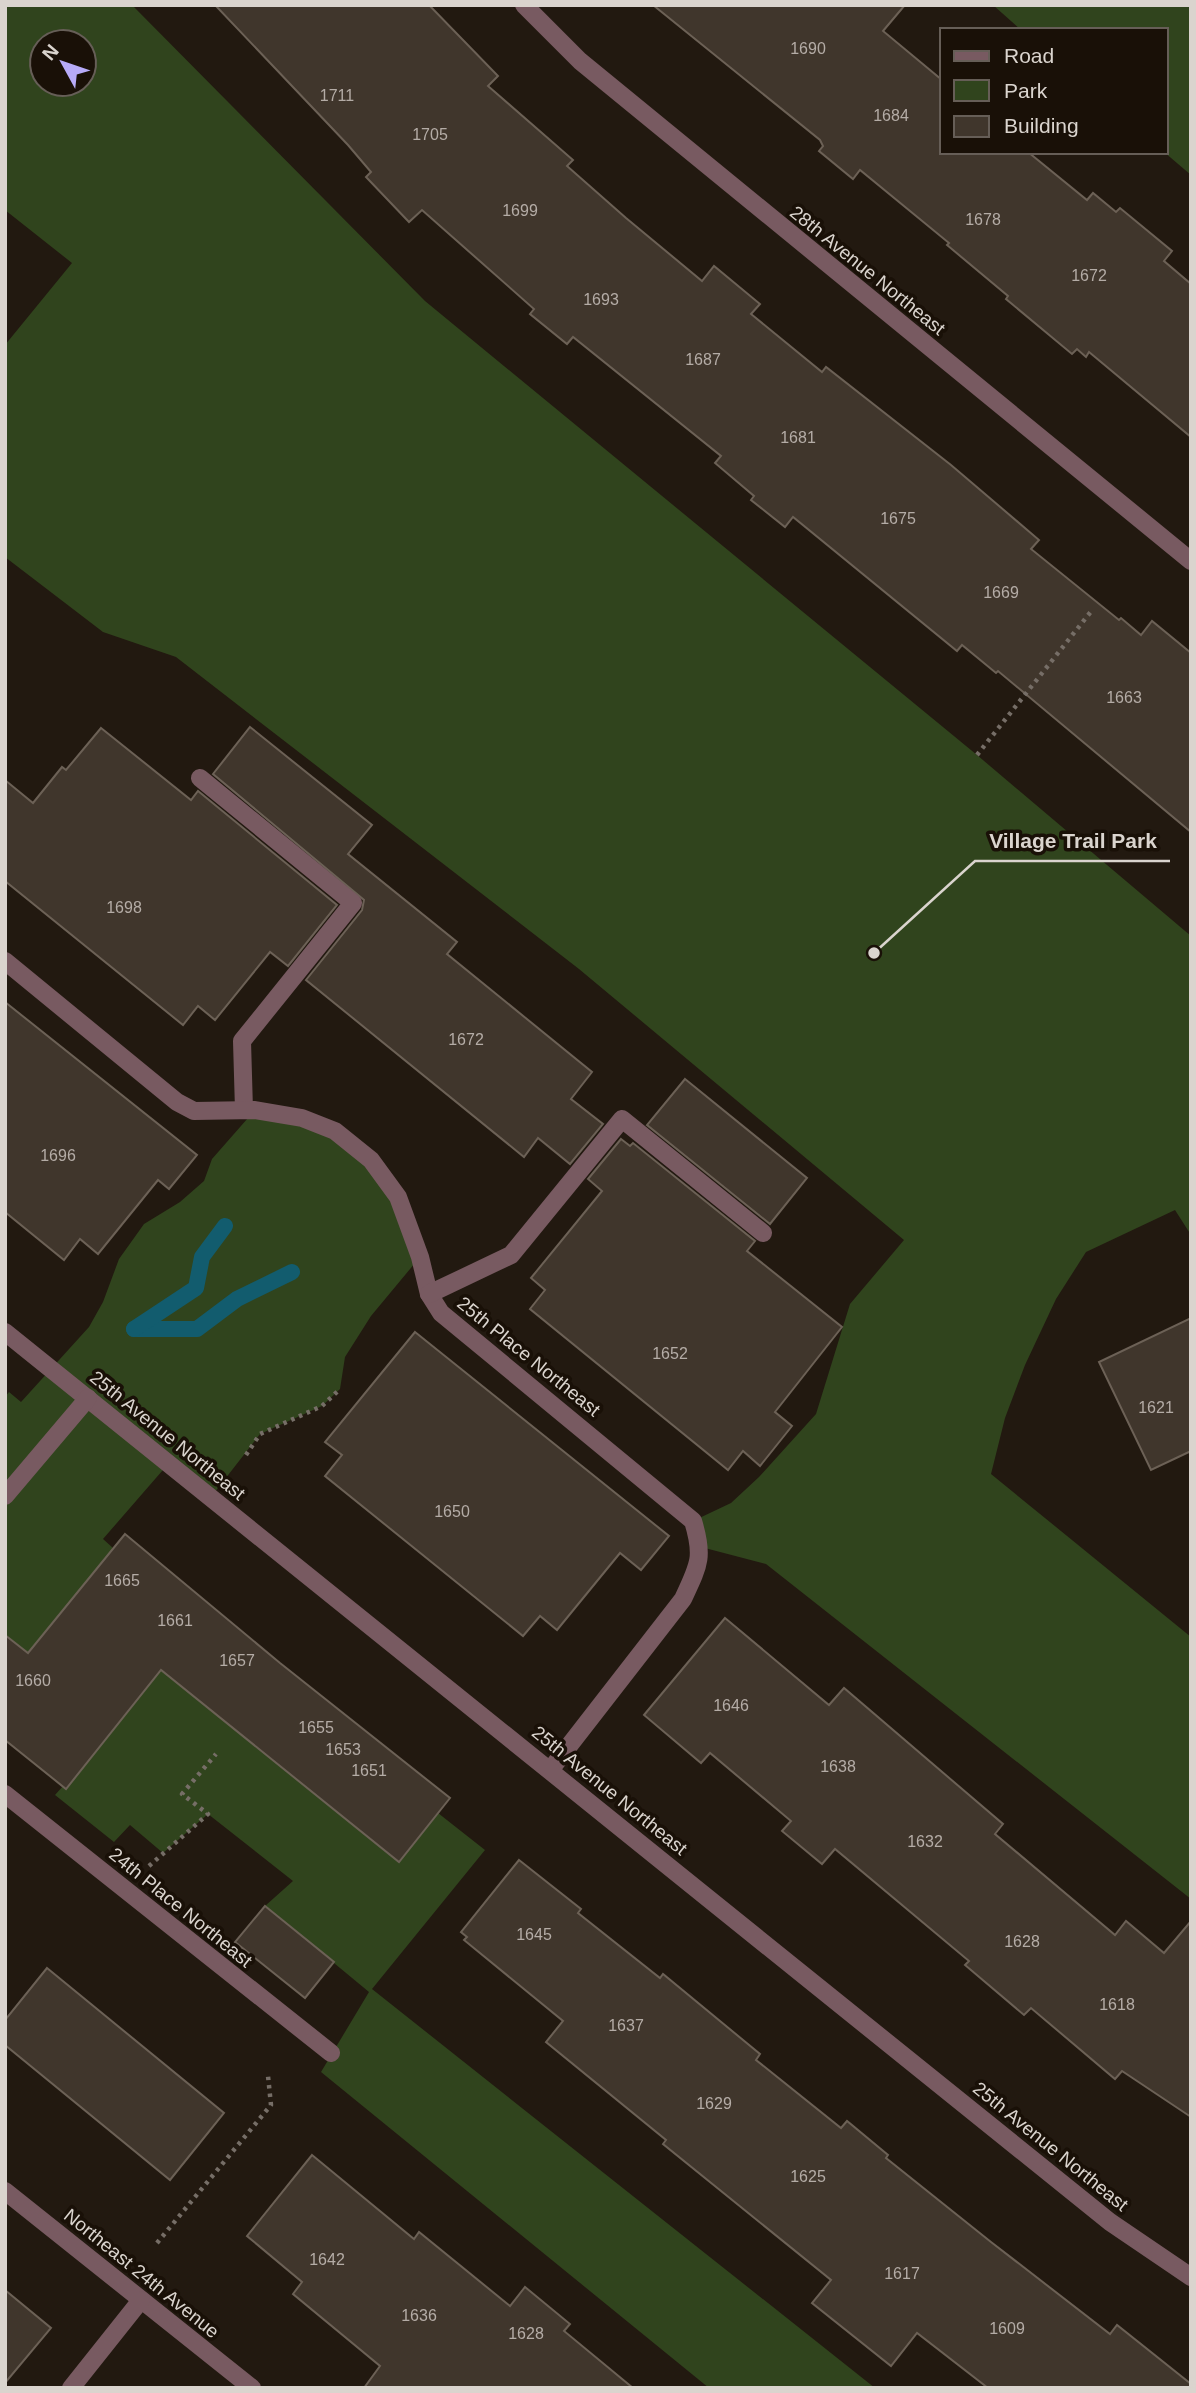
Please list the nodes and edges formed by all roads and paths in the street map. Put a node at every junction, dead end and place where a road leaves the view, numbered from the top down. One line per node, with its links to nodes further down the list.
1 (524, 5): 2 (street, 28th Avenue Northeast)
2 (1191, 561)
3 (1093, 609): 4 (path)
4 (976, 755)
5 (200, 778): 7 (street)
6 (5, 961): 7 (street, 25th Place Northeast)
7 (244, 1110): 9 (street, 25th Place Northeast)
8 (763, 1233): 9 (street)
9 (429, 1294): 16 (street, 25th Place Northeast)
10 (5, 1332): 12 (street, 25th Avenue Northeast)
11 (340, 1389): 13 (path)
12 (88, 1398): 14 (street); 16 (street, 25th Avenue Northeast)
13 (246, 1455)
14 (5, 1496)
15 (216, 1754): 18 (path)
16 (551, 1769): 23 (street, 25th Avenue Northeast)
17 (5, 1794): 18 (street, 24th Place Northeast)
18 (123, 1888): 19 (street, 24th Place Northeast)
19 (331, 2053)
20 (268, 2076): 22 (path)
21 (5, 2191): 24 (street, Northeast 24th Avenue)
22 (157, 2243)
23 (1191, 2277)
24 (141, 2300): 25 (street); 26 (street, Northeast 24th Avenue)
25 (71, 2388)
26 (252, 2388)

